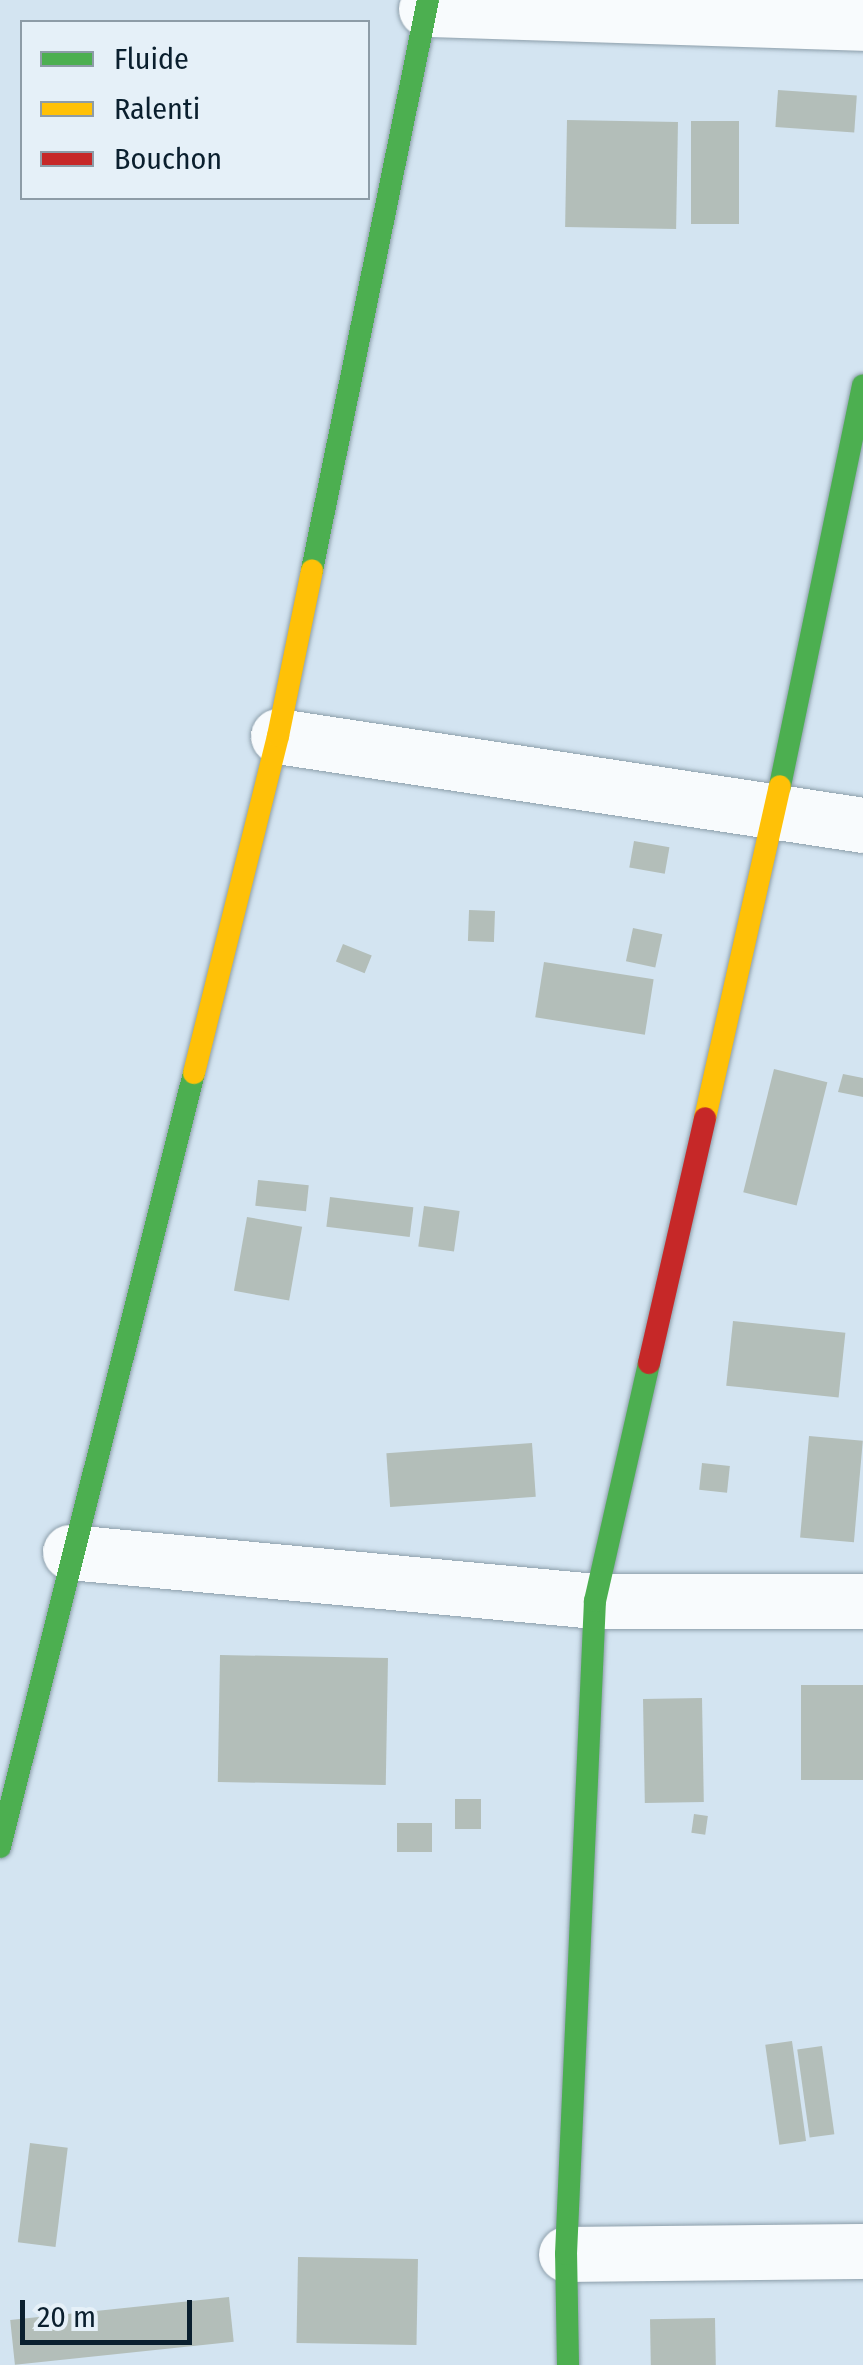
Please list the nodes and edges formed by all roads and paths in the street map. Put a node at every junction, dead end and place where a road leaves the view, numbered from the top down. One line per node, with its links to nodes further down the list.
1 (427, 5): 2 (street); 4 (street)
2 (863, 23)
3 (863, 386): 5 (street)
4 (278, 736): 5 (street); 7 (street)
5 (775, 811): 6 (street); 8 (street)
6 (863, 824)
7 (70, 1552): 8 (street); 10 (street)
8 (595, 1601): 9 (street); 12 (street)
9 (863, 1601)
10 (0, 1848)
11 (863, 2251): 12 (street)
12 (566, 2254): 13 (street)
13 (568, 2365)

